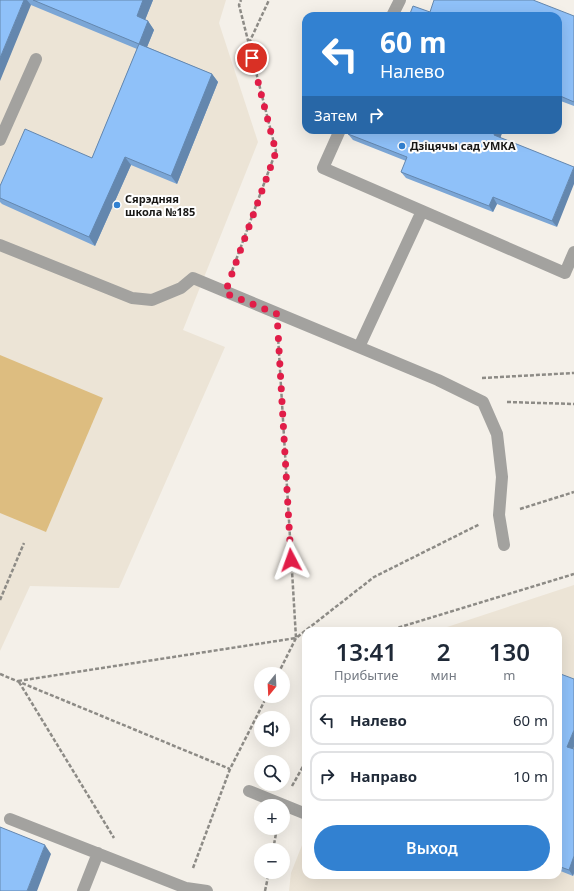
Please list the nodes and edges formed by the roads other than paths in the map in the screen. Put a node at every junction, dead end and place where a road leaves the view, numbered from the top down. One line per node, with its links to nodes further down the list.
1 (400, 0): 2 (lane)
2 (394, 12)
3 (36, 59): 5 (lane)
4 (338, 134): 6 (lane)
5 (0, 140)
6 (422, 211): 8 (lane); 9 (lane)
7 (0, 245): 9 (lane)
8 (574, 252)
9 (359, 347): 10 (lane)
10 (504, 545)
11 (249, 790): 12 (lane)
12 (302, 812)
13 (10, 820): 14 (lane)
14 (98, 853): 15 (lane); 16 (lane)
15 (83, 891)
16 (207, 891)

